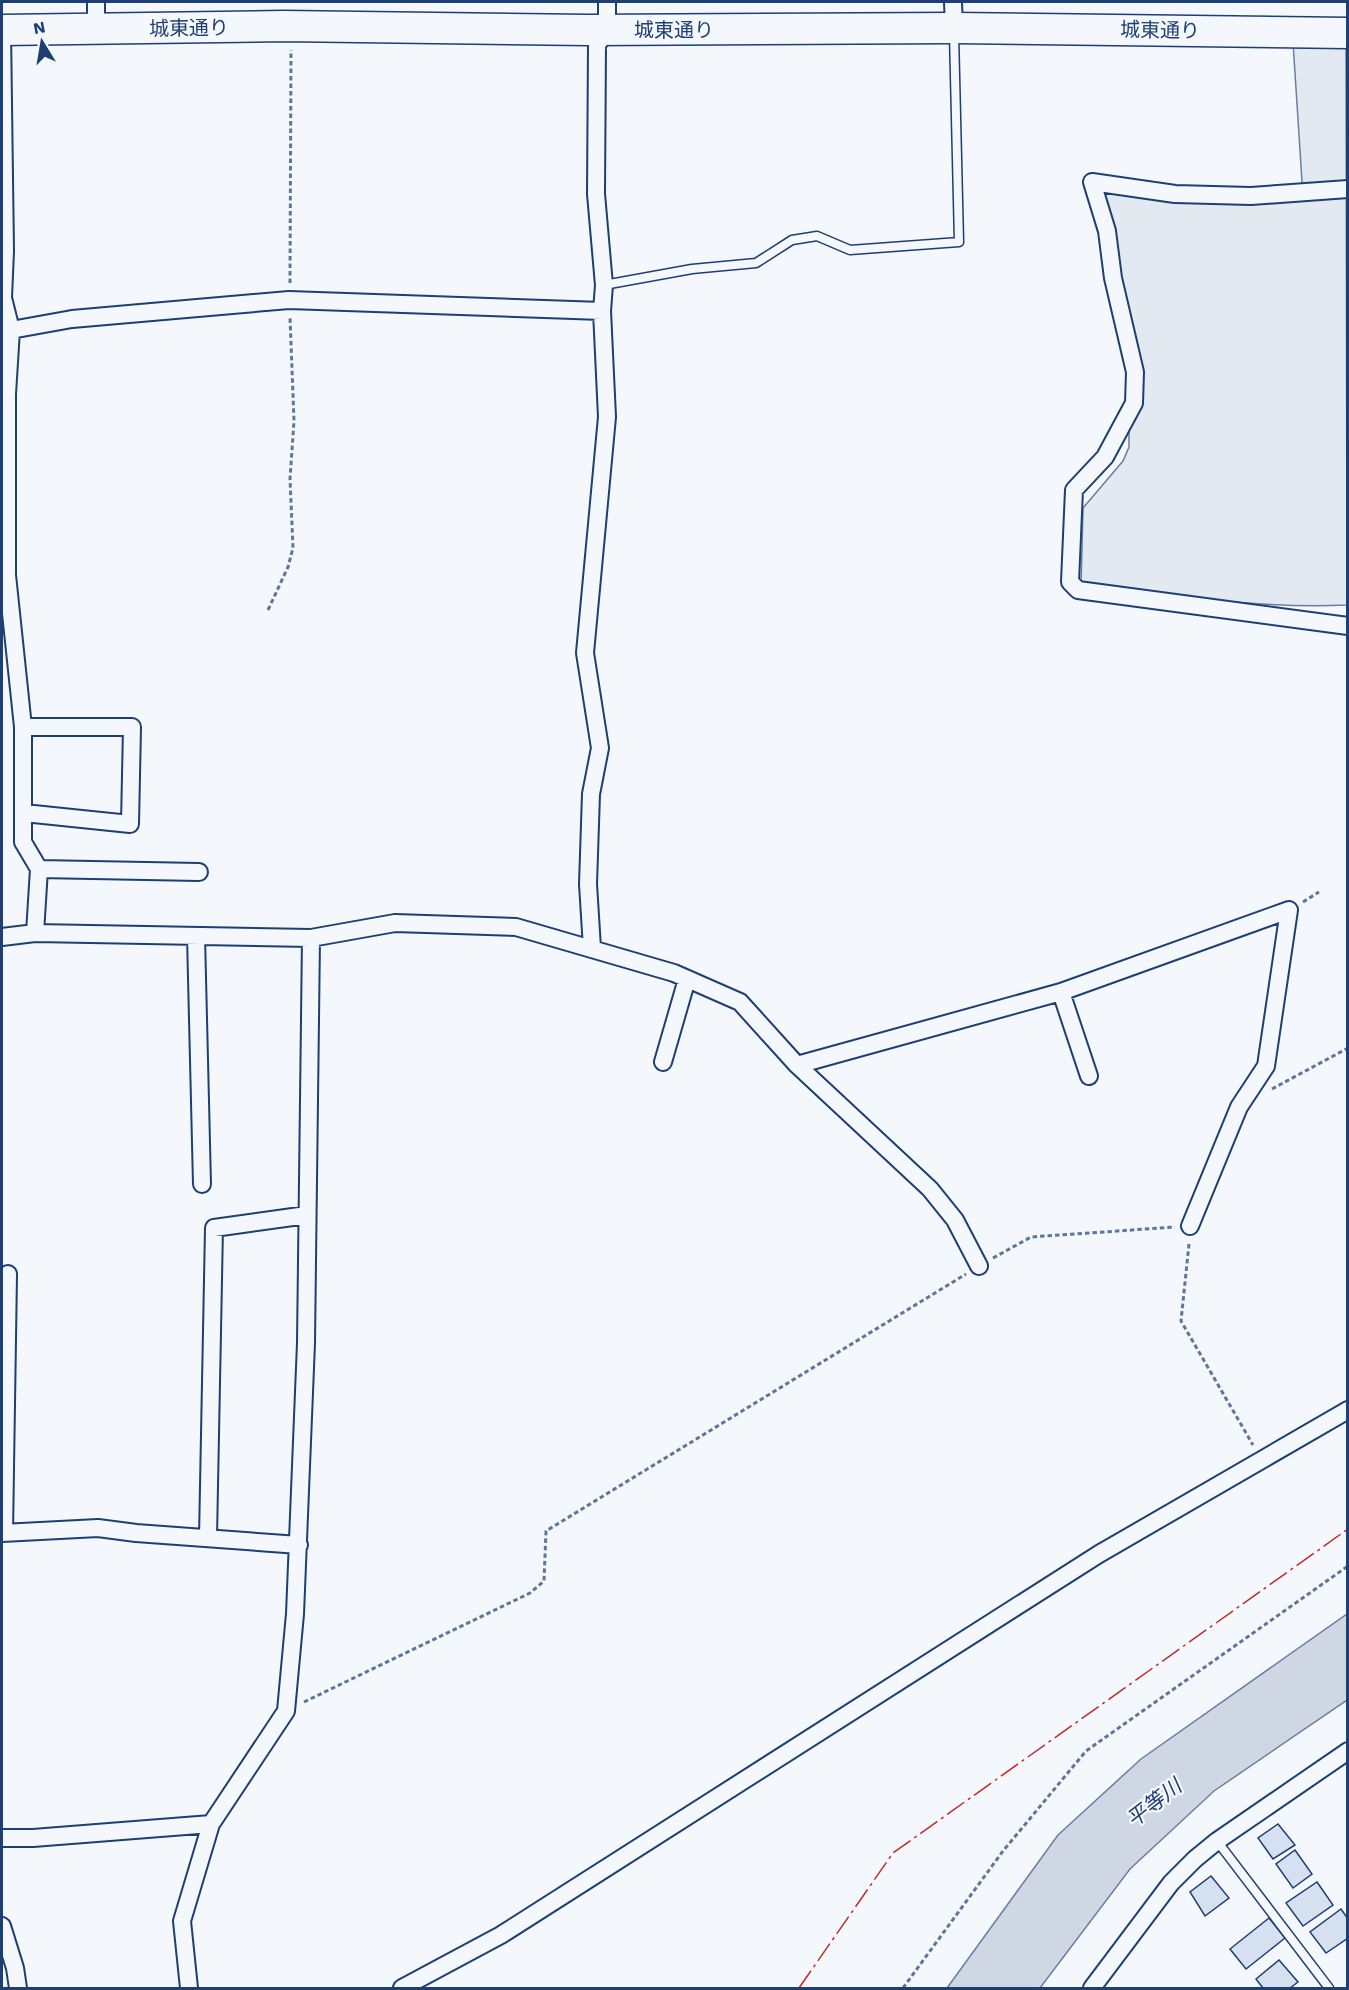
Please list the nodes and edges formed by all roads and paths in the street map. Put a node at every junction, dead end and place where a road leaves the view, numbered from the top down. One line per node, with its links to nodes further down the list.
1 (96, 15): 4 (highway, 城東通り); 5 (highway, 城東通り)
2 (953, 15): 3 (highway, 城東通り); 6 (highway, 城東通り); 8 (lane)
3 (607, 16): 4 (highway, 城東通り); 8 (street)
4 (291, 27): 9 (path)
5 (2, 30): 11 (street)
6 (1347, 33)
7 (1347, 189): 14 (street)
8 (604, 285): 10 (street)
9 (289, 300): 10 (street); 11 (street); 13 (path)
10 (602, 311): 23 (street)
11 (6, 330): 12 (street)
12 (4, 578): 15 (street)
13 (268, 610)
14 (1347, 626)
15 (23, 727): 16 (street); 16 (street)
16 (24, 813): 17 (street)
17 (39, 869): 18 (street); 19 (street)
18 (199, 872)
19 (35, 933): 20 (street); 21 (street)
20 (196, 936): 22 (street); 31 (street)
21 (2, 937)
22 (311, 938): 23 (street); 32 (street)
23 (592, 948): 24 (street)
24 (687, 979): 27 (street); 28 (street)
25 (1061, 992): 28 (street); 29 (street); 30 (street)
26 (1347, 1048): 30 (path)
27 (663, 1062)
28 (797, 1065): 34 (street)
29 (1089, 1077)
30 (1239, 1107): 33 (street)
31 (202, 1184)
32 (307, 1215): 39 (street); 40 (street)
33 (1191, 1226): 34 (path); 37 (path)
34 (980, 1266): 42 (path)
35 (8, 1274): 38 (street)
36 (1347, 1410): 37 (street)
37 (1262, 1460): 50 (street)
38 (3, 1533): 39 (street)
39 (208, 1539): 40 (street)
40 (299, 1545): 42 (street)
41 (1347, 1566): 51 (path)
42 (286, 1711): 44 (street)
43 (1347, 1751): 46 (street)
44 (211, 1824): 45 (street); 49 (street)
45 (2, 1838)
46 (1217, 1841): 52 (street); 53 (lane)
47 (2, 1926): 48 (street)
48 (18, 1989)
49 (189, 1989)
50 (402, 1989)
51 (903, 1989)
52 (1092, 1989)
53 (1329, 1989)

